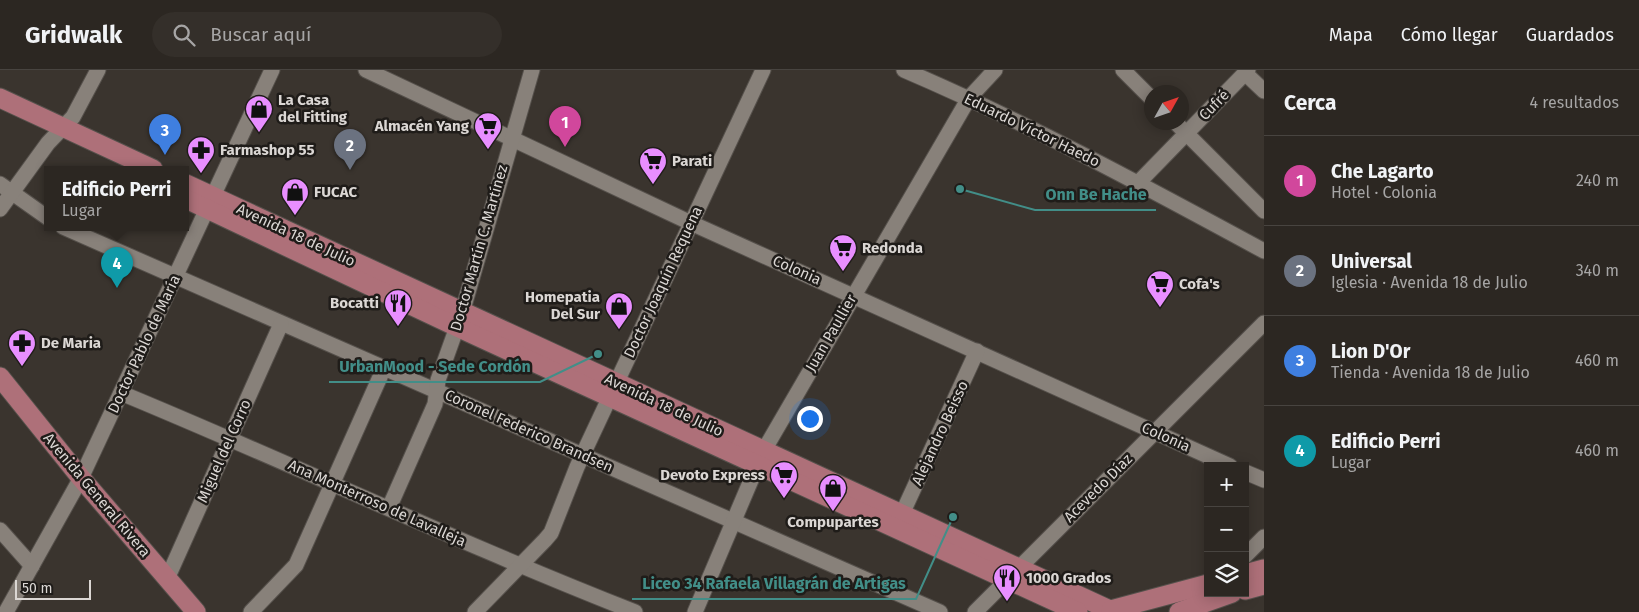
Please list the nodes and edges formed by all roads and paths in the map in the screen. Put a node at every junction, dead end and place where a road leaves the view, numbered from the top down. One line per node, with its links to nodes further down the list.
1 (98, 70): 16 (street)
2 (272, 70): 25 (street, Doctor Pablo de María)
3 (366, 70): 18 (street, Colonia)
4 (532, 70): 18 (street, Doctor Martín C. Martínez)
5 (762, 70): 29 (street, Doctor Joaquín Requena)
6 (904, 70): 13 (street, Eduardo Víctor Haedo)
7 (995, 70): 13 (street, Juan Paullier)
8 (1123, 70): 10 (street)
9 (1247, 71): 11 (street); 17 (street, Cufré)
10 (1144, 91)
11 (1264, 91)
12 (0, 98): 16 (main road)
13 (968, 98): 21 (street, Eduardo Víctor Haedo); 33 (street, Juan Paullier)
14 (0, 111): 16 (main road)
15 (1182, 130): 17 (street)
16 (59, 132): 19 (main road); 20 (main road); 23 (street)
17 (1186, 134): 21 (street, Cufré); 27 (street)
18 (511, 139): 29 (street, Colonia); 34 (street, Doctor Martín C. Martínez)
19 (119, 166)
20 (145, 166)
21 (1138, 183): 31 (street, Eduardo Víctor Haedo)
22 (189, 186): 25 (main road, Avenida 18 de Julio)
23 (6, 188): 26 (street); 28 (street)
24 (189, 200): 25 (main road, Avenida 18 de Julio)
25 (209, 203): 32 (street, Doctor Pablo de María); 34 (main road, Avenida 18 de Julio)
26 (0, 209)
27 (1264, 211)
28 (44, 215)
29 (691, 223): 33 (street, Colonia); 40 (street, Doctor Joaquín Requena)
30 (72, 231): 32 (street, Coronel Federico Brandsen)
31 (1264, 251)
32 (175, 277): 36 (street, Coronel Federico Brandsen); 42 (street, Doctor Pablo de María)
33 (852, 295): 37 (street, Colonia); 46 (street, Juan Paullier)
34 (460, 320): 40 (main road, Avenida 18 de Julio); 41 (street, Doctor Martín C. Martínez)
35 (1264, 323): 43 (street, Acevedo Díaz)
36 (282, 324): 38 (street, Coronel Federico Brandsen); 44 (street, Miguel del Corro)
37 (977, 351): 43 (street, Colonia); 53 (street, Alejandro Beisso)
38 (384, 368): 41 (street, Coronel Federico Brandsen); 51 (street)
39 (0, 377): 49 (main road, Avenida General Rivera)
40 (613, 389): 45 (street, Doctor Joaquín Requena); 46 (main road, Avenida 18 de Julio)
41 (437, 390): 45 (street, Coronel Federico Brandsen); 52 (street, Doctor Martín C. Martínez)
42 (121, 393): 44 (street, Ana Monterroso de Lavalleja); 49 (street, Doctor Pablo de María)
43 (1153, 432): 47 (street, Colonia); 62 (street, Acevedo Díaz)
44 (230, 438): 51 (street, Ana Monterroso de Lavalleja); 63 (street, Miguel del Corro)
45 (582, 455): 54 (street, Coronel Federico Brandsen); 59 (street, Doctor Joaquín Requena)
46 (761, 458): 53 (main road, Avenida 18 de Julio); 54 (street, Juan Paullier); 62 (main road, Avenida 18 de Julio)
47 (1221, 462)
48 (1249, 474): 50 (street)
49 (81, 478): 58 (street, Doctor Pablo de María); 63 (main road, Avenida General Rivera)
50 (1264, 480)
51 (333, 484): 52 (street, Ana Monterroso de Lavalleja); 72 (street)
52 (389, 508): 59 (street, Ana Monterroso de Lavalleja)
53 (902, 514): 62 (main road, Avenida 18 de Julio)
54 (735, 521): 75 (street, Juan Paullier); 76 (street, Coronel Federico Brandsen)
55 (0, 530): 58 (street)
56 (1264, 537): 57 (street)
57 (1249, 552)
58 (32, 566): 70 (street, Doctor Pablo de María)
59 (520, 567): 73 (street, Doctor Joaquín Requena); 74 (street, Ana Monterroso de Lavalleja)
60 (1264, 569): 61 (main road)
61 (1249, 573)
62 (1013, 574): 69 (main road, Avenida 18 de Julio); 77 (street, Acevedo Díaz); 78 (main road, Avenida 18 de Julio)
63 (167, 579): 71 (main road, Avenida General Rivera)
64 (1264, 584): 66 (main road)
65 (1204, 585): 69 (main road)
66 (1249, 589)
67 (1223, 597): 68 (main road)
68 (1197, 608): 79 (main road)
69 (1112, 611)
70 (6, 612)
71 (196, 612)
72 (251, 612)
73 (475, 612)
74 (635, 612)
75 (695, 612)
76 (940, 612)
77 (975, 612)
78 (1078, 612)
79 (1179, 612)

